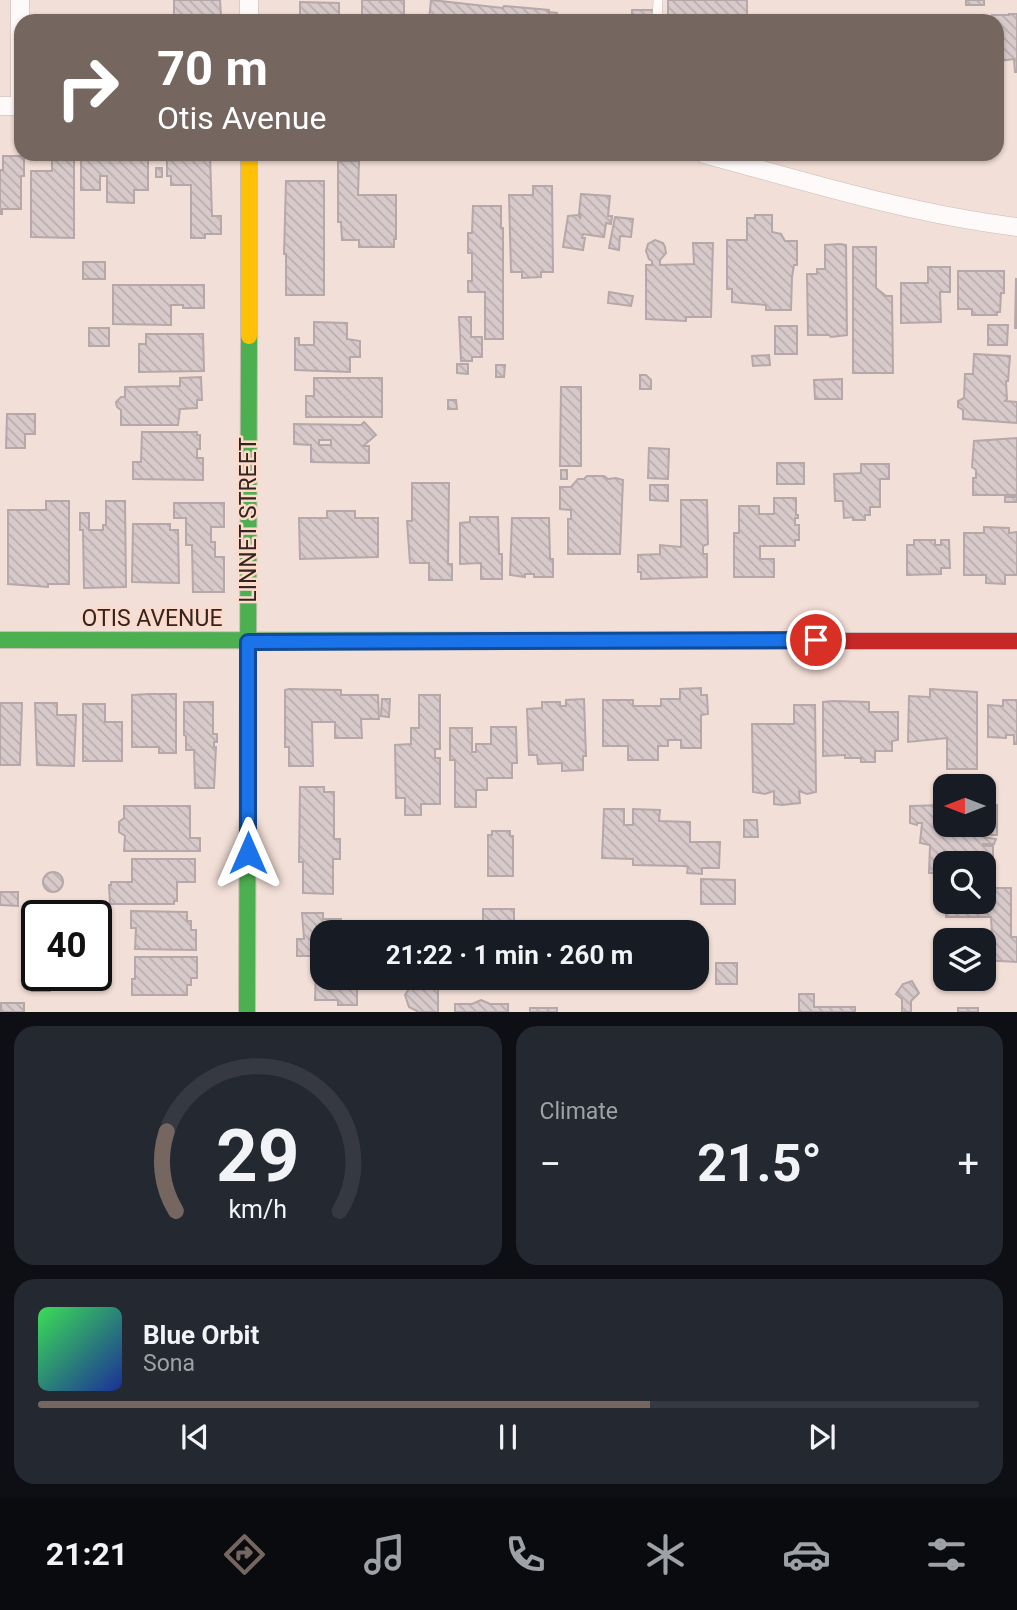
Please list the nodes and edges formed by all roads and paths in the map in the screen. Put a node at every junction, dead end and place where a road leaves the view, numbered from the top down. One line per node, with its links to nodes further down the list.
1 (249, 161): 6 (street, LINNET STREET)
2 (730, 161): 3 (street)
3 (1017, 227)
4 (0, 640): 6 (street, OTIS AVENUE)
5 (1017, 640): 6 (street, OTIS AVENUE)
6 (248, 642): 7 (street, LINNET STREET)
7 (247, 1012)

